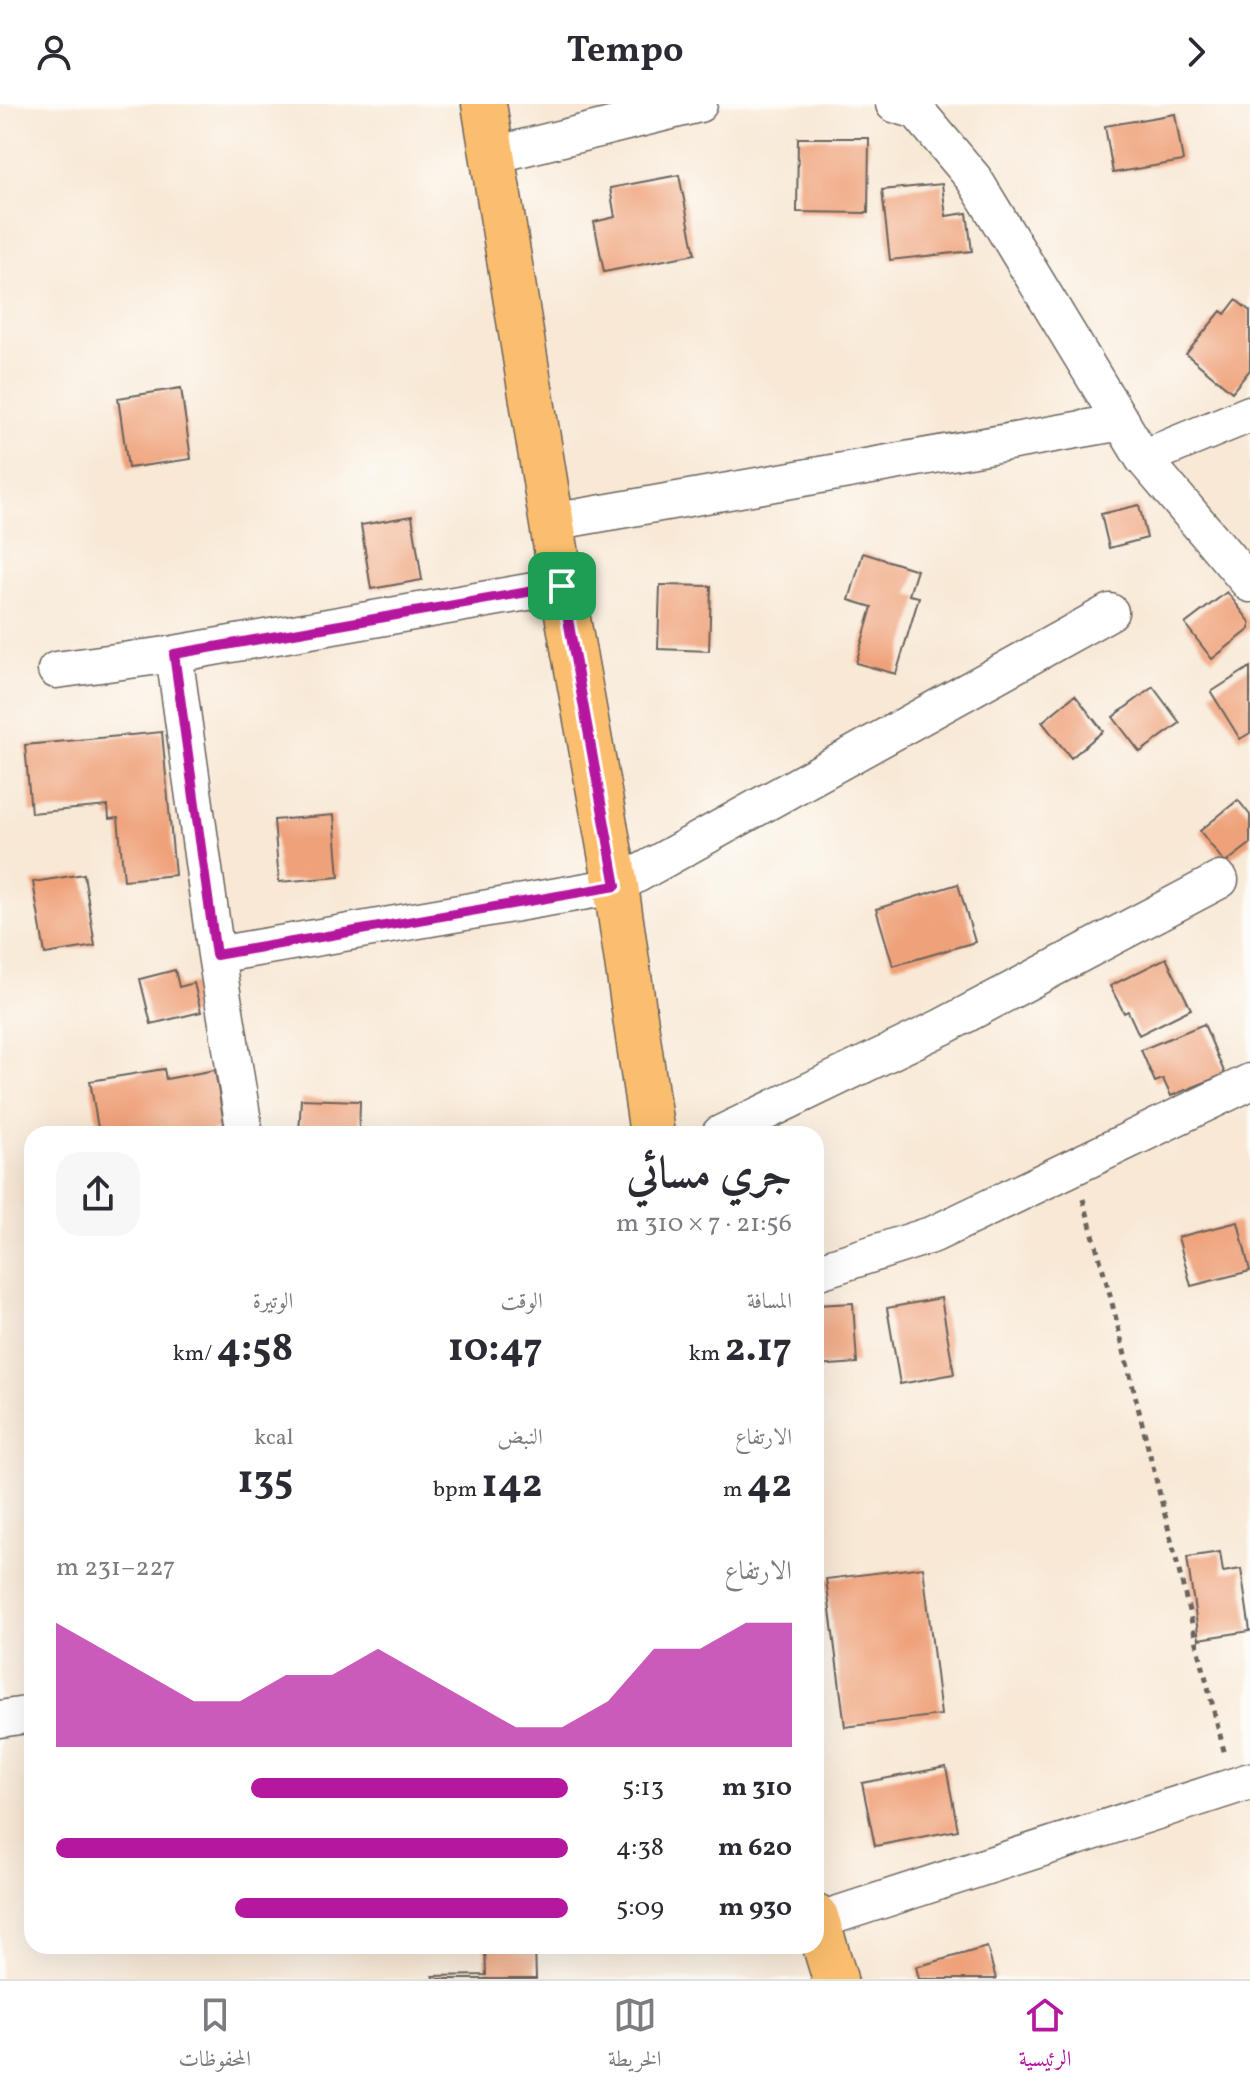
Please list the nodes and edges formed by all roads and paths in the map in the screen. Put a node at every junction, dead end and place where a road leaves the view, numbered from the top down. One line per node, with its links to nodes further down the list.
1 (484, 104): 4 (main road)
2 (699, 104): 4 (street)
3 (894, 104): 6 (street)
4 (494, 155): 8 (main road)
5 (1250, 414): 7 (street)
6 (1122, 422): 7 (street); 8 (street)
7 (1143, 458): 9 (street)
8 (552, 522): 10 (main road)
9 (1250, 584)
10 (562, 586): 12 (street); 15 (main road)
11 (1110, 612): 15 (street)
12 (174, 654): 13 (street); 16 (street)
13 (56, 670)
14 (1220, 880): 20 (street)
15 (616, 886): 16 (street); 19 (main road)
16 (216, 955): 18 (street)
17 (1250, 1082): 21 (street)
18 (244, 1126)
19 (651, 1126)
20 (737, 1126)
21 (1074, 1168): 22 (street); 25 (path)
22 (824, 1269)
23 (24, 1715): 24 (street)
24 (0, 1719)
25 (1242, 1784): 26 (street)
26 (824, 1916)
27 (824, 1944): 28 (main road)
28 (835, 1979)

